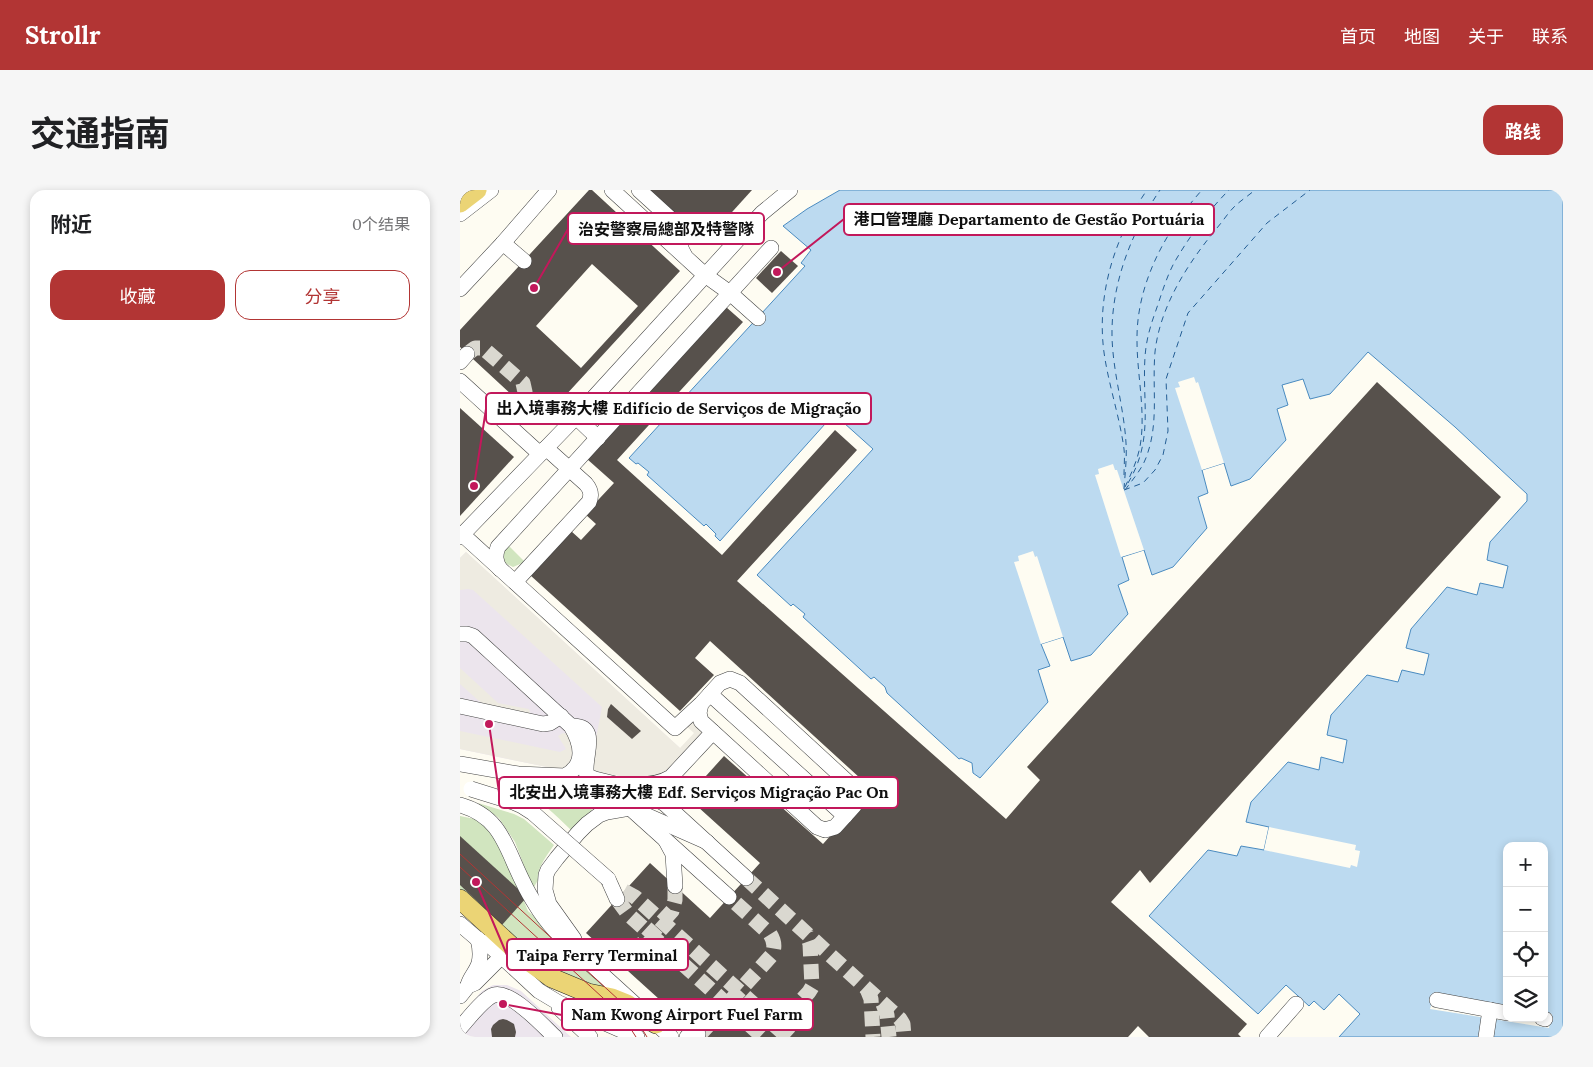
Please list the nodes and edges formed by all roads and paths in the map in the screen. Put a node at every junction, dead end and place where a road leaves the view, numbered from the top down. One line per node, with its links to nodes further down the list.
1 (478, 190): 7 (main road)
2 (491, 190): 8 (street)
3 (549, 190): 9 (street)
4 (612, 190): 11 (street)
5 (639, 190): 11 (street)
6 (790, 190): 13 (street)
7 (460, 203)
8 (460, 214)
9 (503, 242): 12 (street); 14 (street)
10 (771, 248): 15 (street)
11 (685, 256): 13 (street)
12 (524, 260)
13 (705, 275): 15 (street); 19 (street)
14 (460, 289)
15 (730, 293): 16 (street); 21 (street)
16 (758, 318)
17 (460, 381): 20 (street)
18 (518, 401): 20 (street)
19 (576, 417): 21 (street); 22 (street)
20 (502, 419): 22 (street)
21 (598, 438): 23 (street)
22 (543, 451): 23 (street); 24 (street)
23 (570, 469): 25 (street); 26 (street)
24 (461, 536): 25 (street)
25 (500, 569): 26 (street)
26 (515, 582): 28 (street)
27 (460, 634): 30 (street)
28 (706, 699): 31 (street); 42 (street); 42 (street)
29 (460, 706): 30 (street)
30 (566, 721): 33 (street); 35 (street)
31 (713, 732): 34 (street); 42 (street)
32 (460, 764): 33 (street)
33 (518, 774): 38 (street)
34 (671, 778): 36 (street); 41 (street)
35 (600, 781): 36 (street); 38 (street)
36 (625, 785): 41 (street)
37 (466, 786): 47 (street, bridge)
38 (612, 796): 40 (street)
39 (460, 805): 54 (street)
40 (630, 808): 43 (street); 44 (street); 54 (street)
41 (673, 811): 44 (street)
42 (845, 816)
43 (662, 836): 46 (street); 48 (street)
44 (707, 842): 45 (street)
45 (746, 878)
46 (675, 886)
47 (621, 895)
48 (729, 897)
49 (460, 899): 62 (main road)
50 (460, 912): 52 (street)
51 (460, 924): 52 (street)
52 (490, 947): 55 (street); 55 (street); 56 (street)
53 (604, 949): 54 (street)
54 (578, 950): 62 (street)
55 (464, 991)
56 (540, 991): 64 (street); 65 (street)
57 (1437, 1000): 59 (street)
58 (1296, 1004): 67 (street)
59 (1490, 1010): 60 (street); 68 (street)
60 (1503, 1012)
61 (460, 1028): 63 (street)
62 (664, 1031): 66 (street)
63 (554, 1037)
64 (590, 1037)
65 (637, 1037)
66 (682, 1037)
67 (1267, 1037)
68 (1486, 1037)

